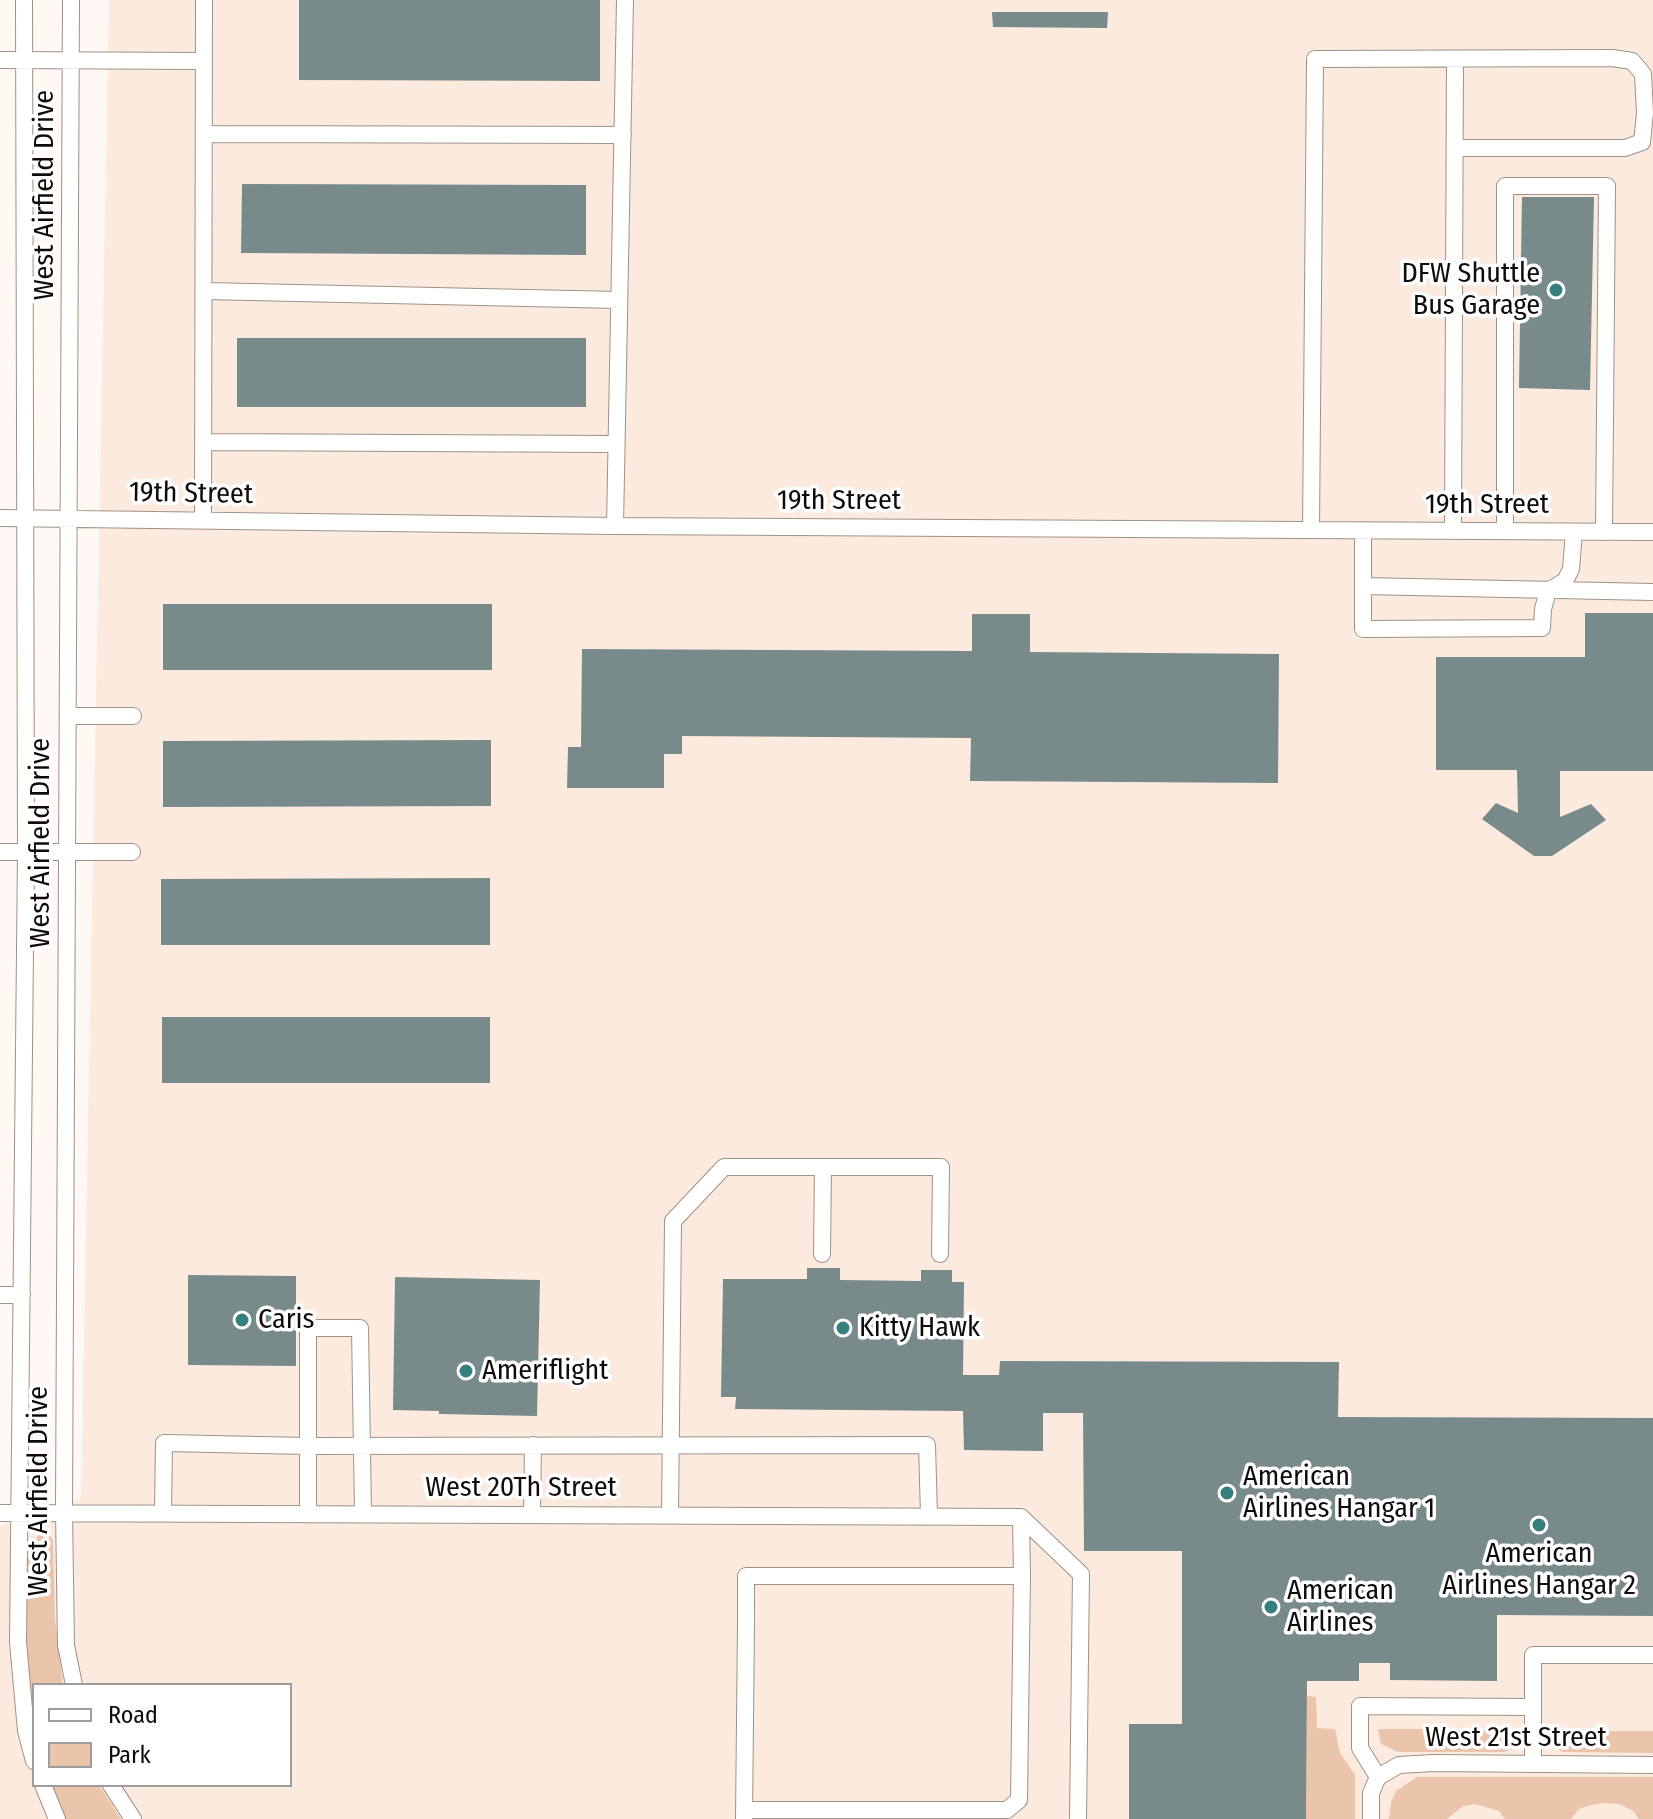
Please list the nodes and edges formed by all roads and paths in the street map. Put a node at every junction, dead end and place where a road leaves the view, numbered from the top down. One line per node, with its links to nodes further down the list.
1 (24, 0): 7 (street, West Airfield Drive)
2 (71, 0): 8 (street, West Airfield Drive)
3 (204, 0): 9 (street)
4 (625, 0): 11 (street)
5 (1455, 59): 12 (street); 12 (street); 22 (street)
6 (0, 60): 7 (street)
7 (23, 60): 8 (street); 18 (street, West Airfield Drive)
8 (71, 61): 9 (street); 19 (street, West Airfield Drive)
9 (204, 61): 10 (street)
10 (205, 134): 11 (street); 13 (street)
11 (623, 135): 14 (street)
12 (1455, 148): 24 (street)
13 (204, 291): 14 (street); 15 (street)
14 (619, 300): 16 (street)
15 (203, 442): 16 (street); 20 (street)
16 (616, 444): 21 (street)
17 (0, 518): 18 (street, 19th Street)
18 (25, 518): 19 (street, 19th Street); 35 (street, West Airfield Drive)
19 (68, 518): 20 (street, 19th Street); 32 (street, West Airfield Drive)
20 (203, 520): 21 (street, 19th Street)
21 (615, 526): 22 (street, 19th Street)
22 (1311, 530): 23 (street, 19th Street)
23 (1363, 531): 24 (street, 19th Street); 29 (street)
24 (1453, 531): 25 (street, 19th Street)
25 (1505, 531): 26 (street, 19th Street); 27 (street)
26 (1574, 532): 27 (street, 19th Street); 30 (street)
27 (1604, 532): 28 (street, 19th Street)
28 (1653, 532)
29 (1363, 586): 30 (street); 30 (street)
30 (1548, 591): 31 (street)
31 (1653, 592)
32 (68, 716): 33 (street); 36 (street, West Airfield Drive)
33 (133, 716)
34 (0, 852): 35 (street)
35 (26, 852): 36 (street); 42 (street, West Airfield Drive)
36 (68, 852): 37 (street); 47 (street, West Airfield Drive)
37 (132, 852)
38 (823, 1167): 39 (street); 40 (street); 45 (street)
39 (822, 1254)
40 (940, 1254)
41 (0, 1295): 42 (street)
42 (22, 1295): 50 (street, West Airfield Drive)
43 (362, 1445): 44 (street); 46 (street); 46 (street); 52 (street)
44 (533, 1445): 45 (street); 53 (street)
45 (669, 1445): 54 (street); 55 (street)
46 (308, 1446): 48 (street); 51 (street)
47 (64, 1511): 48 (street, West 20Th Street); 50 (street, West 20Th Street); 59 (street, West Airfield Drive)
48 (163, 1512): 51 (street, West 20Th Street)
49 (0, 1513): 50 (street, West 20Th Street)
50 (21, 1513): 61 (street, West Airfield Drive)
51 (308, 1513): 52 (street, West 20Th Street)
52 (363, 1513): 53 (street, West 20Th Street)
53 (532, 1514): 54 (street, West 20Th Street)
54 (670, 1515): 55 (street, West 20Th Street)
55 (929, 1516): 56 (street, West 20Th Street)
56 (1021, 1517): 57 (street); 70 (street)
57 (1022, 1576): 67 (street); 67 (street)
58 (1653, 1655): 60 (street)
59 (74, 1683)
60 (1533, 1707): 62 (street); 64 (street)
61 (32, 1754)
62 (1533, 1764): 63 (street, West 21st Street); 64 (street, West 21st Street)
63 (1653, 1765)
64 (1378, 1777): 71 (street)
65 (44, 1787): 68 (street)
66 (112, 1787): 69 (street)
67 (744, 1814)
68 (57, 1819)
69 (133, 1819)
70 (1078, 1819)
71 (1371, 1819)

